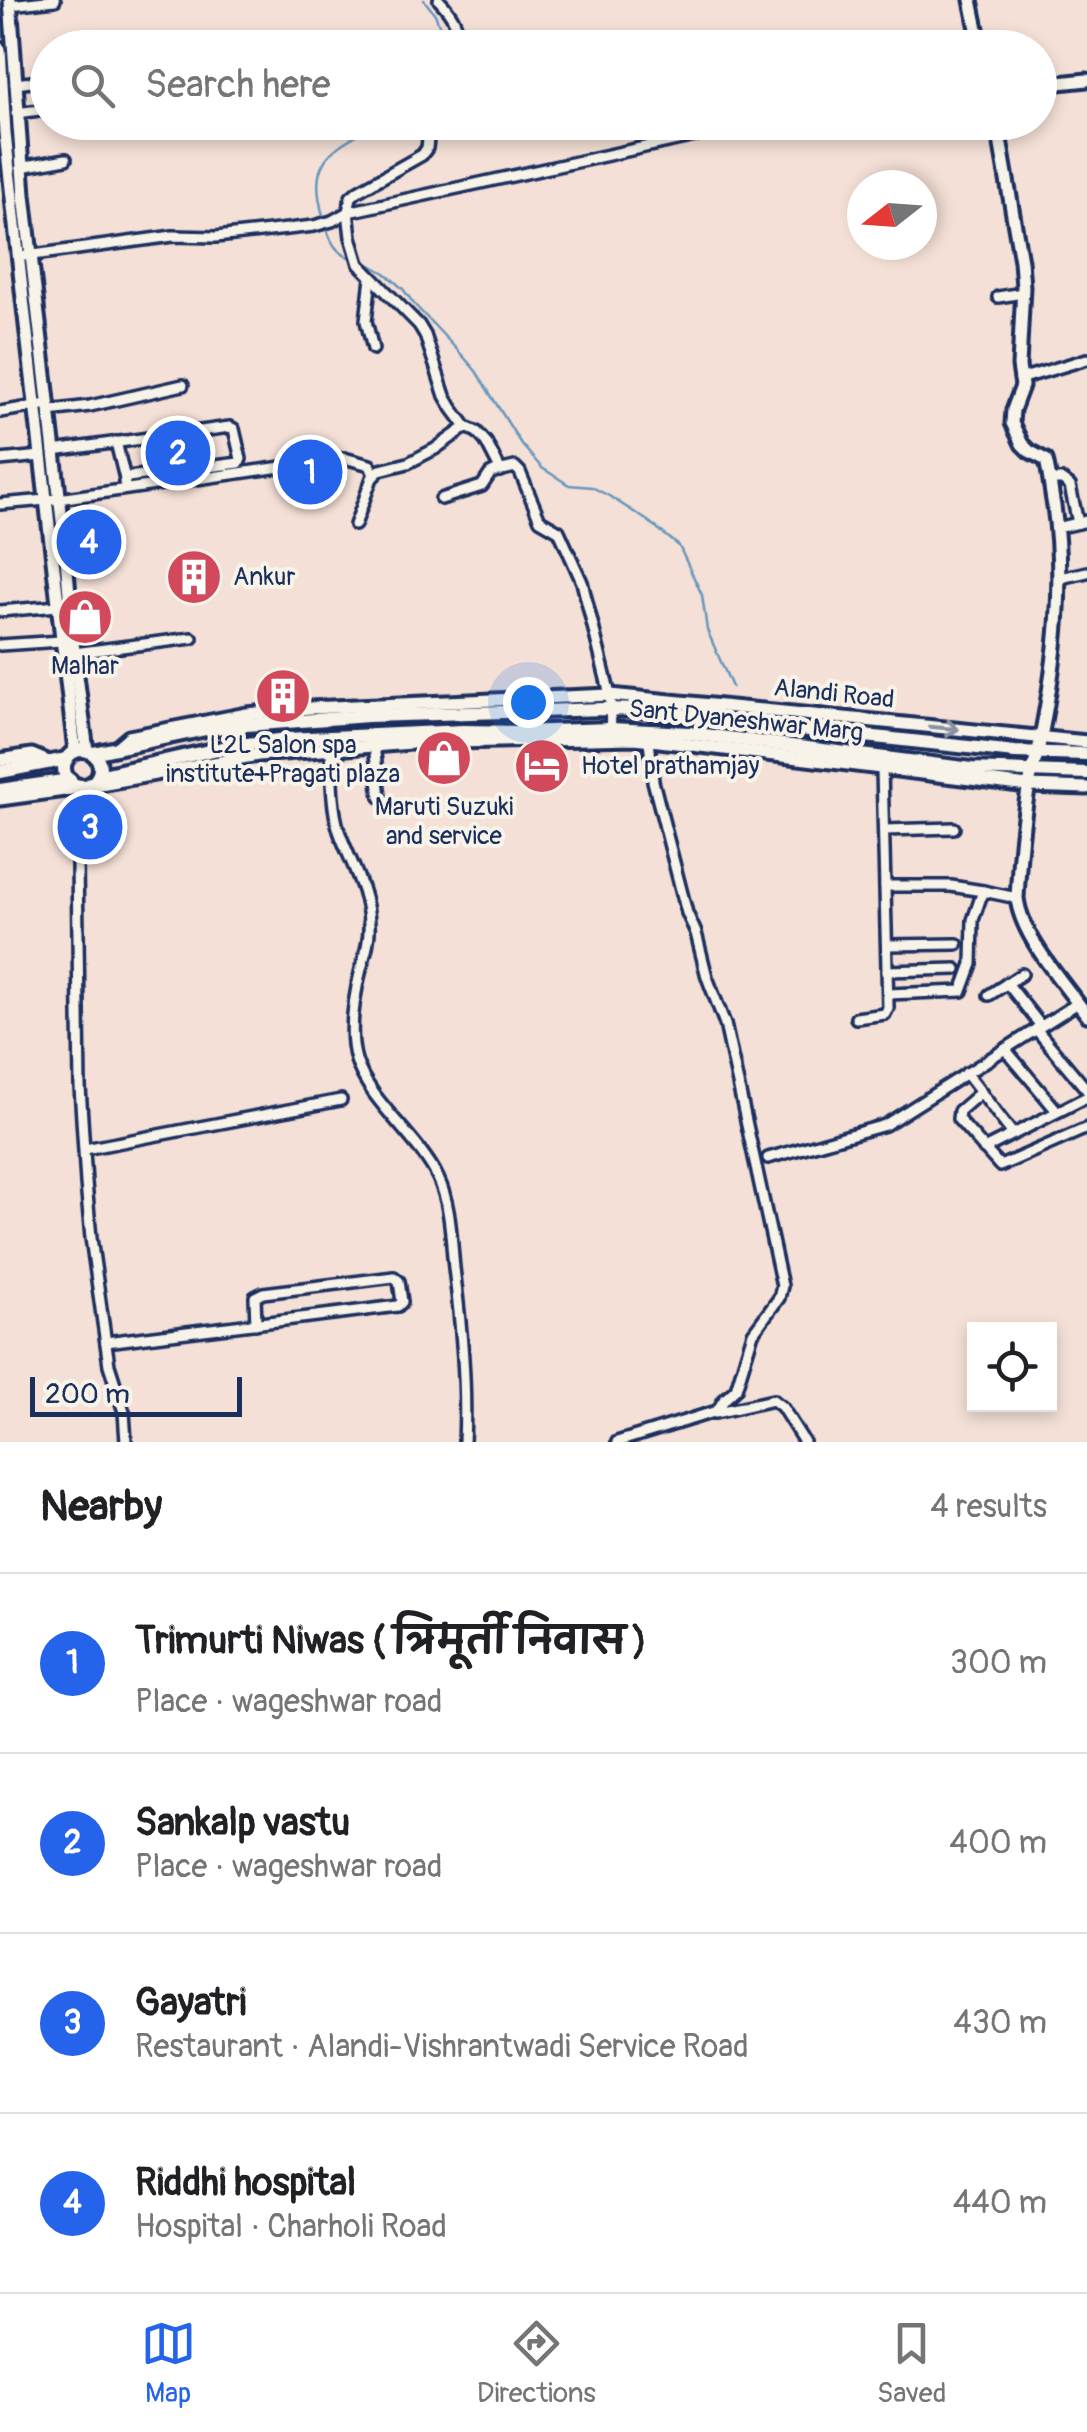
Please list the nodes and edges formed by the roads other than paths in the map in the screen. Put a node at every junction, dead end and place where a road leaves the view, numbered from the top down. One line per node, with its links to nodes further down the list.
1 (55, 0): 4 (street)
2 (439, 0): 5 (street)
3 (970, 0): 6 (street)
4 (10, 3): 11 (street)
5 (459, 30)
6 (977, 30)
7 (0, 49): 13 (street)
8 (1087, 80): 10 (street)
9 (30, 82): 11 (street)
10 (1057, 83)
11 (15, 84): 13 (street)
12 (30, 111): 13 (street)
13 (11, 114): 18 (street); 19 (street)
14 (427, 140): 20 (street)
15 (676, 140): 20 (street)
16 (1000, 140): 23 (street)
17 (66, 159): 18 (street)
18 (21, 167): 21 (street)
19 (6, 196): 21 (street)
20 (348, 212): 21 (street); 22 (street)
21 (24, 256): 29 (street)
22 (372, 278): 25 (street); 31 (street)
23 (1023, 293): 24 (street); 27 (street)
24 (998, 298)
25 (373, 349)
26 (1087, 359): 27 (street)
27 (1020, 379): 37 (street)
28 (183, 384): 29 (street)
29 (44, 407): 30 (street); 33 (street)
30 (0, 412)
31 (466, 427): 35 (street); 36 (street)
32 (116, 442): 33 (street); 38 (street); 38 (street)
33 (47, 454): 34 (street); 39 (street)
34 (0, 460)
35 (501, 471): 40 (street); 54 (street)
36 (374, 475): 38 (street); 43 (street)
37 (1051, 480): 42 (street); 44 (street)
38 (125, 484): 39 (street)
39 (52, 499): 41 (street); 47 (street); 52 (street)
40 (441, 500)
41 (0, 504)
42 (1082, 522): 44 (street)
43 (355, 526)
44 (1057, 528): 46 (street)
45 (1087, 572): 46 (street)
46 (1060, 578): 59 (street)
47 (58, 606): 48 (street); 50 (street)
48 (0, 611)
49 (192, 638): 52 (street)
50 (61, 641): 51 (street); 53 (street)
51 (0, 645)
52 (74, 653): 53 (street)
53 (74, 694): 61 (street)
54 (612, 703): 55 (street); 59 (street, Alandi Road, one-way to 59); 59 (main road, Sant Dyaneshwar Marg); 61 (main road, Sant Dyaneshwar Marg)
55 (611, 734): 56 (street); 58 (street); 68 (main road, Sant Dyaneshwar Marg); 69 (main road, Sant Dyaneshwar Marg)
56 (649, 740): 65 (street); 107 (street)
57 (1087, 742): 59 (street, Alandi Road)
58 (374, 745): 60 (street); 73 (street)
59 (1040, 745): 62 (main road, Sant Dyaneshwar Marg); 69 (street)
60 (330, 748): 70 (street); 109 (street)
61 (81, 754): 64 (main road, Sant Dyaneshwar Marg); 68 (main road); 70 (main road)
62 (1087, 754)
63 (0, 760): 64 (street)
64 (51, 762): 66 (main road, Sant Dyaneshwar Marg)
65 (882, 769): 69 (street); 76 (street)
66 (0, 772)
67 (1087, 772): 69 (main road, Sant Dyaneshwar Marg)
68 (98, 776): 70 (main road, Sant Dyaneshwar Marg)
69 (1030, 779): 71 (street); 79 (street)
70 (76, 784): 72 (main road); 74 (street); 102 (street)
71 (1087, 788)
72 (0, 790)
73 (380, 797)
74 (0, 799)
75 (954, 828): 76 (street)
76 (884, 830): 77 (street)
77 (885, 886): 78 (street); 81 (street)
78 (982, 891): 79 (street); 86 (street)
79 (1017, 898): 88 (street)
80 (957, 944): 81 (street)
81 (886, 945): 83 (street)
82 (956, 969): 83 (street)
83 (887, 971): 86 (street)
84 (1022, 974): 85 (street)
85 (1008, 983): 87 (street); 91 (street)
86 (888, 994): 90 (street)
87 (989, 995)
88 (1078, 1002): 89 (street); 91 (street)
89 (1087, 1015)
90 (856, 1018)
91 (1038, 1028): 92 (street); 95 (street)
92 (1005, 1048): 93 (street); 97 (street)
93 (966, 1073): 94 (street); 104 (street)
94 (980, 1092): 100 (street); 103 (street)
95 (1087, 1093): 97 (street)
96 (341, 1100): 102 (street)
97 (1057, 1111): 98 (street)
98 (1031, 1124): 100 (street); 101 (street)
99 (1087, 1128): 101 (street)
100 (1012, 1133): 103 (street)
101 (1044, 1147): 103 (street)
102 (85, 1149): 106 (street)
103 (984, 1149)
104 (768, 1158)
105 (256, 1324): 105 (street); 106 (street)
106 (106, 1342): 108 (street)
107 (712, 1414): 110 (street); 111 (street)
108 (126, 1442)
109 (464, 1442)
110 (617, 1442)
111 (804, 1442)

